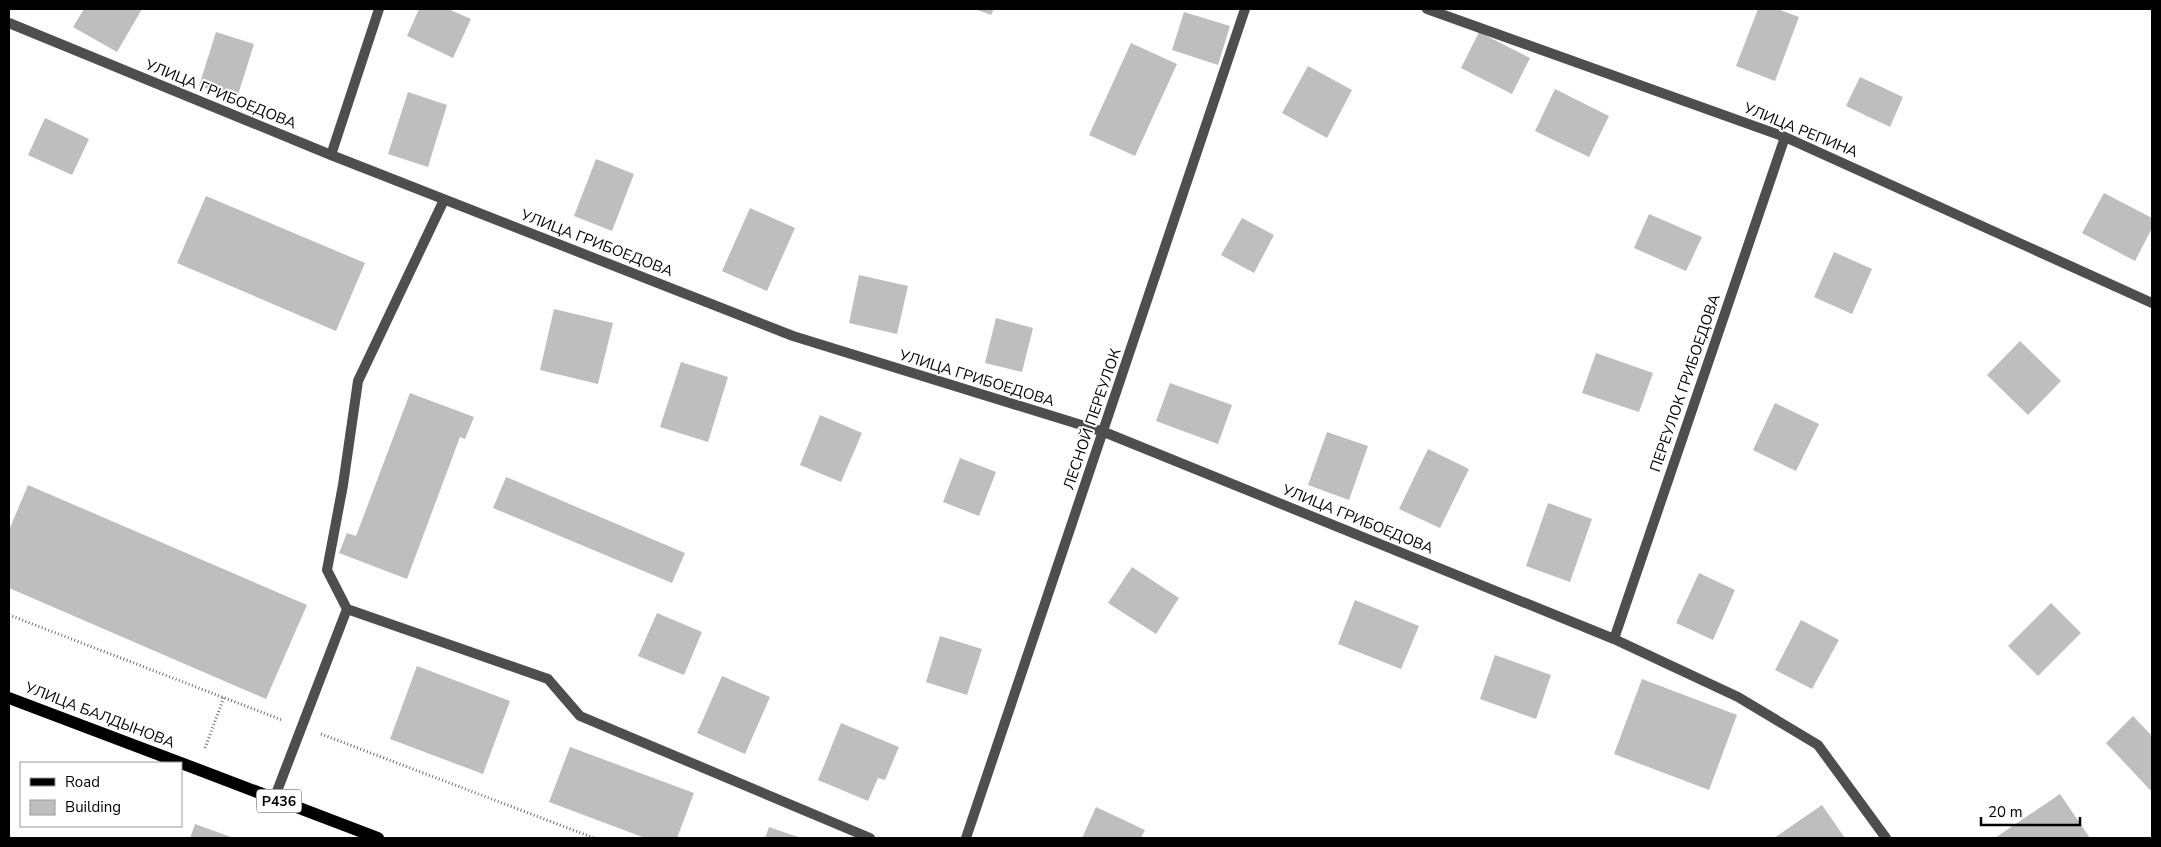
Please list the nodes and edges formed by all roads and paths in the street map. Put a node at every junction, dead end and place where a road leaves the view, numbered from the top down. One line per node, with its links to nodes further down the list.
1 (379, 9): 6 (street)
2 (1245, 9): 9 (street, ЛЕСНОЙ ПЕРЕУЛОК)
3 (1427, 9): 5 (street, УЛИЦА РЕПИНА)
4 (9, 23): 6 (street, УЛИЦА ГРИБОЕДОВА)
5 (1785, 137): 8 (street, УЛИЦА РЕПИНА); 11 (street, ПЕРЕУЛОК ГРИБОЕДОВА)
6 (331, 155): 7 (street, УЛИЦА ГРИБОЕДОВА)
7 (444, 200): 9 (street, УЛИЦА ГРИБОЕДОВА); 10 (street)
8 (2152, 303)
9 (1104, 432): 11 (street, УЛИЦА ГРИБОЕДОВА); 20 (street, ЛЕСНОЙ ПЕРЕУЛОК)
10 (347, 609): 17 (street); 19 (street)
11 (1614, 639): 21 (street, УЛИЦА ГРИБОЕДОВА)
12 (224, 697): 14 (path)
13 (9, 698): 15 (main road, УЛИЦА БАЛДЫНОВА / P436)
14 (205, 749)
15 (178, 762)
16 (182, 763): 17 (main road, УЛИЦА БАЛДЫНОВА / P436)
17 (274, 799): 18 (main road, УЛИЦА БАЛДЫНОВА / P436)
18 (378, 838)
19 (870, 838)
20 (966, 838)
21 (1886, 838)

